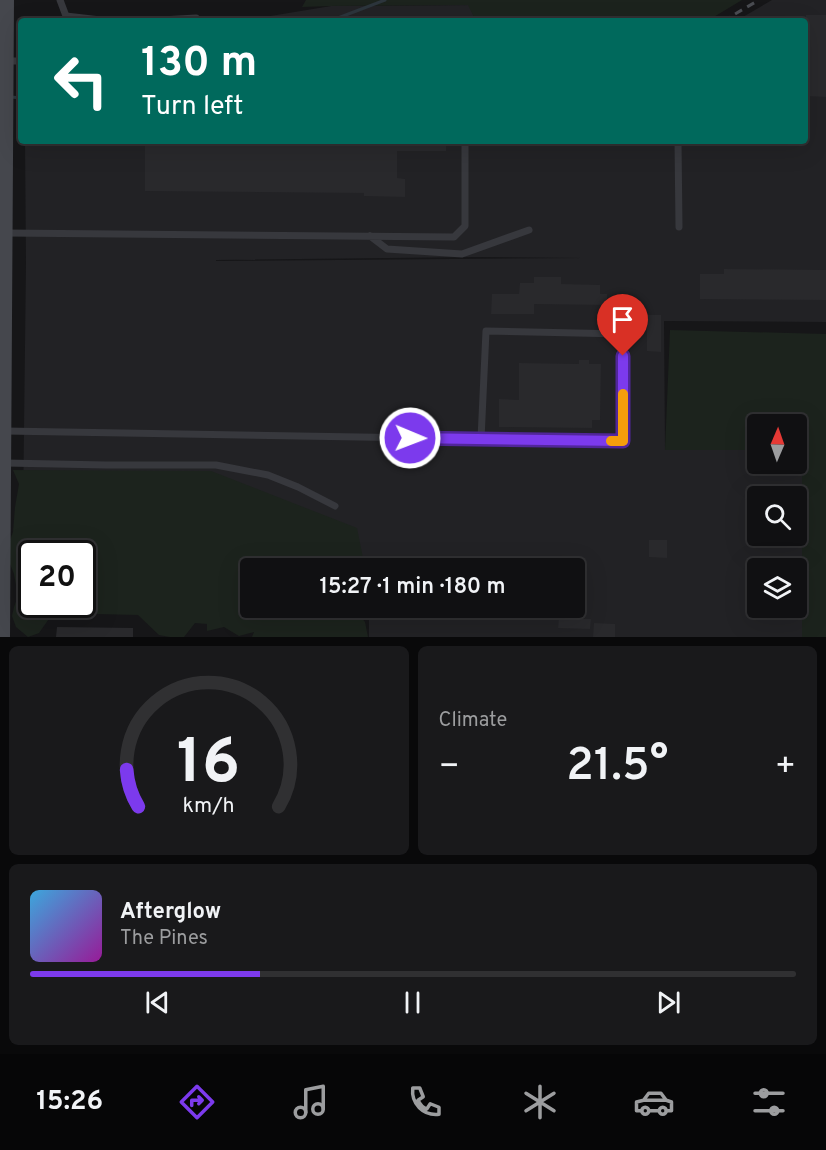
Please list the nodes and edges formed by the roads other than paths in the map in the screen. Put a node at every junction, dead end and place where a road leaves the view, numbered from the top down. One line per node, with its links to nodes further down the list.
1 (5, 0): 4 (street)
2 (60, 0): 3 (lane)
3 (83, 18)
4 (13, 61): 9 (street)
5 (465, 144): 10 (lane)
6 (678, 144): 7 (lane)
7 (679, 227)
8 (529, 230): 10 (lane)
9 (4, 233): 10 (lane); 11 (street)
10 (370, 236)
11 (2, 431): 12 (lane); 13 (street)
12 (482, 439): 12 (lane)
13 (2, 464): 14 (lane); 15 (street)
14 (335, 506)
15 (1, 637)

